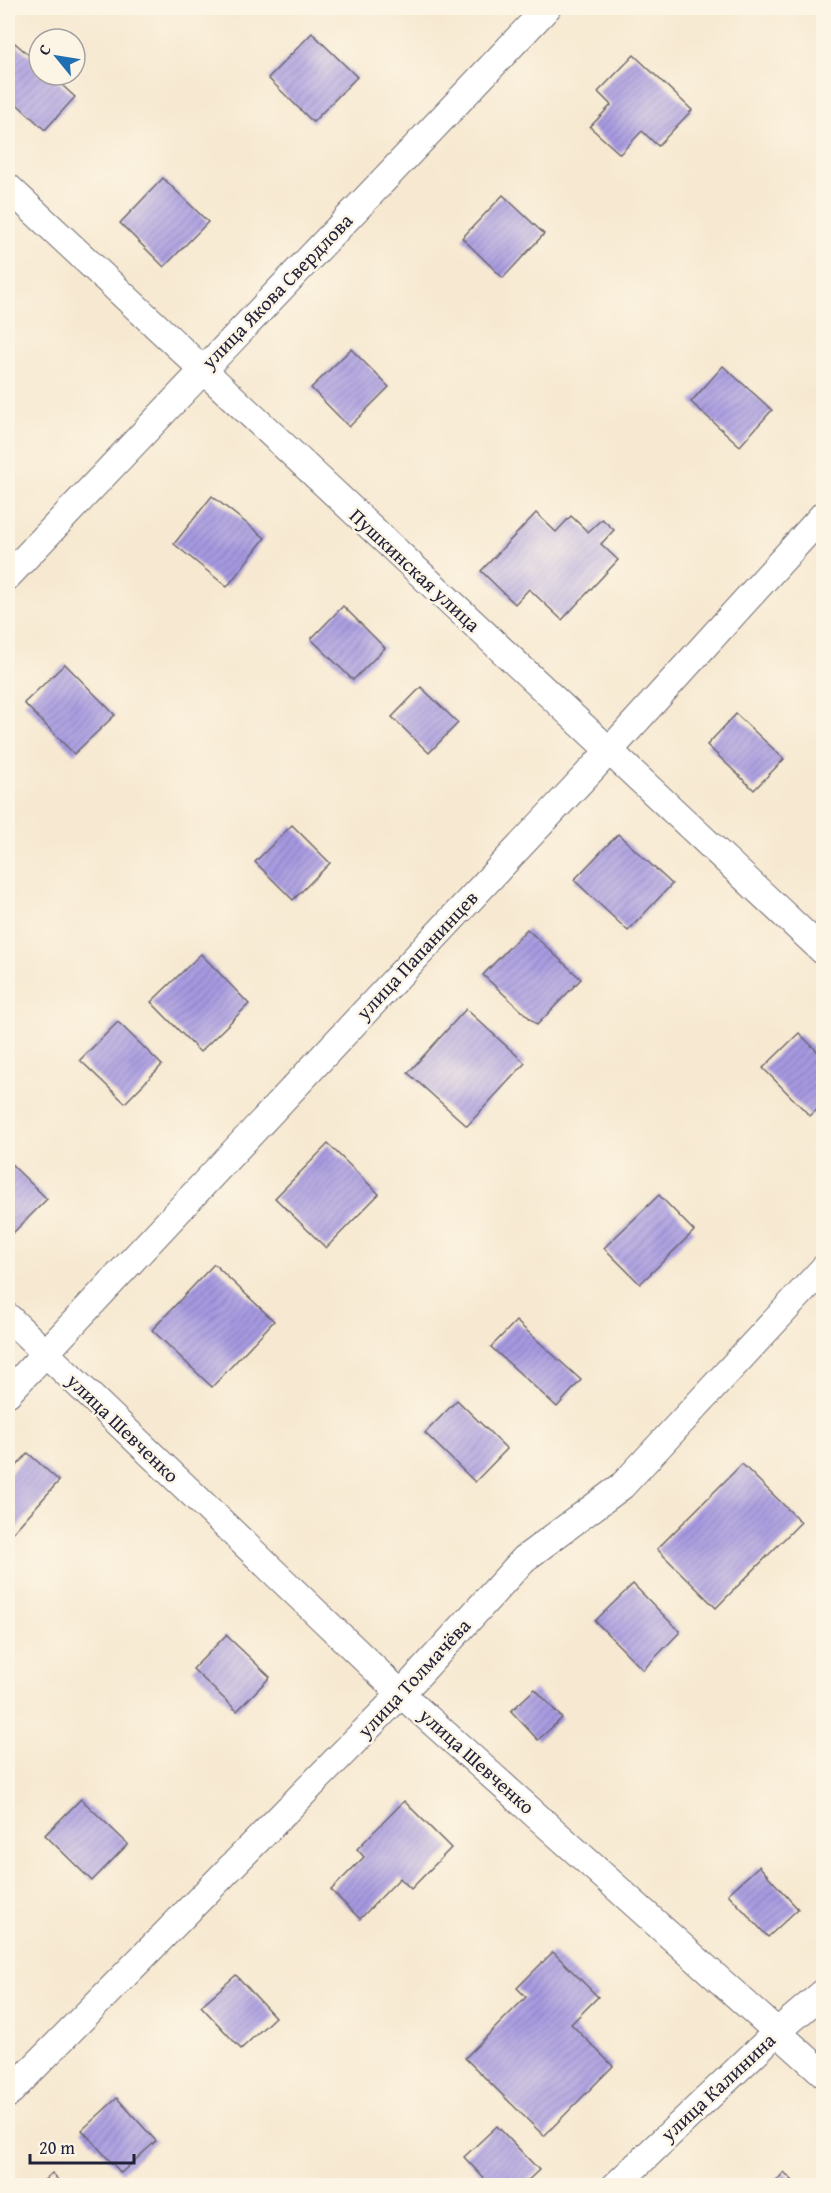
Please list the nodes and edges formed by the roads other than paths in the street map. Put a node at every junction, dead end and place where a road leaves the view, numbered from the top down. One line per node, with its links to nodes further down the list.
1 (547, 8): 3 (street, улица Якова Свердлова)
2 (8, 187): 3 (street, Пушкинская улица)
3 (202, 370): 5 (street, улица Якова Свердлова); 6 (street, Пушкинская улица)
4 (824, 514): 6 (street, улица Папанинцев)
5 (8, 576)
6 (609, 751): 7 (street, Пушкинская улица); 10 (street, улица Папанинцев)
7 (824, 952)
8 (824, 1268): 12 (street, улица Толмачёва)
9 (8, 1317): 10 (street, улица Шевченко)
10 (45, 1352): 11 (street, улица Папанинцев); 12 (street, улица Шевченко)
11 (8, 1393)
12 (401, 1694): 14 (street, улица Шевченко); 16 (street, улица Толмачёва)
13 (824, 1992): 14 (street, улица Калинина)
14 (778, 2031): 15 (street, улица Шевченко); 17 (street, улица Калинина)
15 (824, 2074)
16 (8, 2094)
17 (615, 2186)

